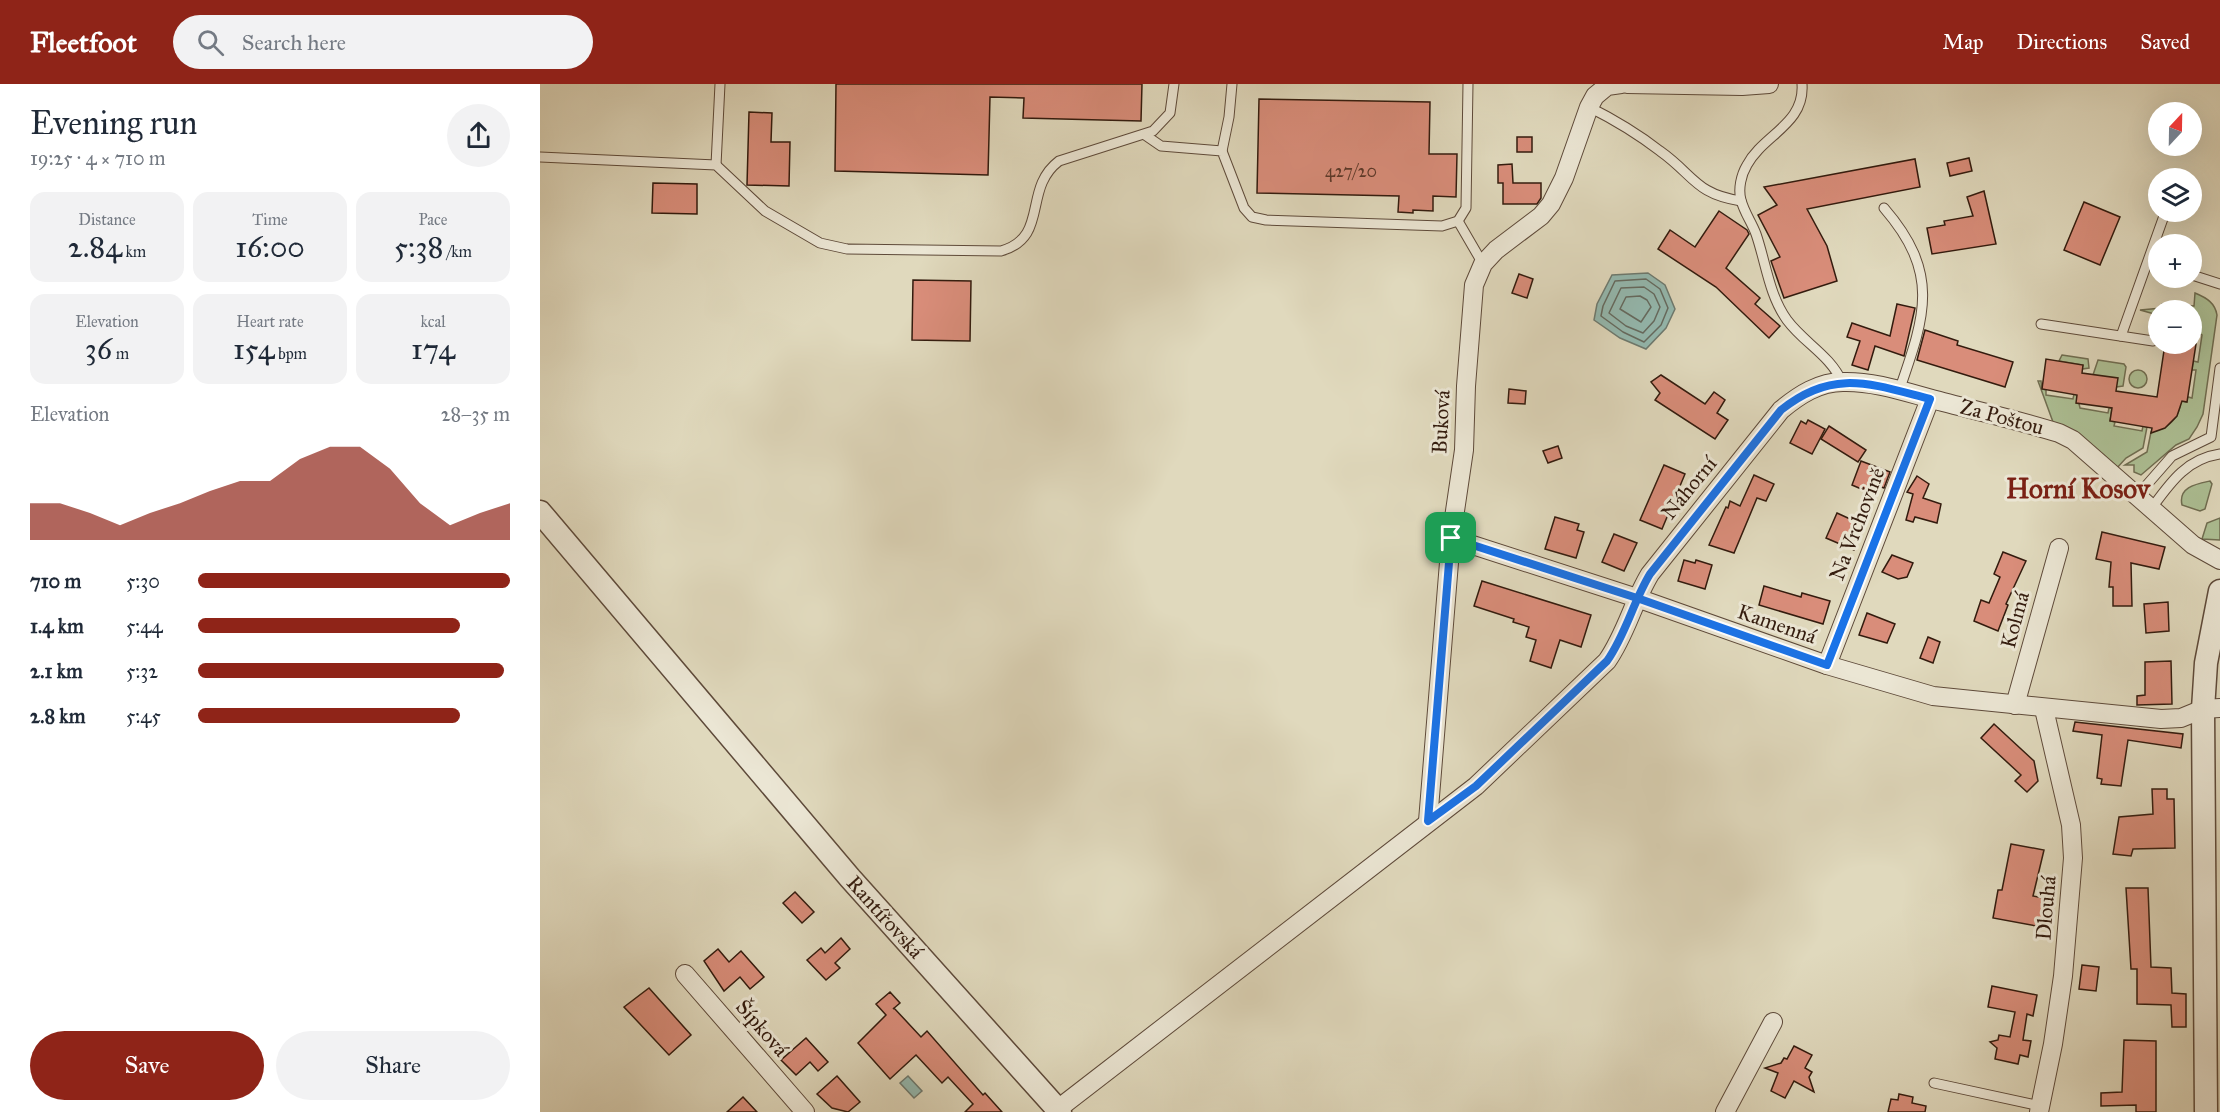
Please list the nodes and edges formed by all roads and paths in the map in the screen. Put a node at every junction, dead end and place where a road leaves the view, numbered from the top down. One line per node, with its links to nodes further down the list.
1 (720, 84): 13 (lane)
2 (1174, 84): 10 (lane)
3 (1232, 84): 11 (lane)
4 (1468, 84): 16 (lane)
5 (1621, 84): 9 (street, Buková)
6 (1627, 84): 7 (street)
7 (1768, 84)
8 (1802, 84): 14 (lane)
9 (1589, 107): 14 (lane); 18 (street, Buková)
10 (1145, 135): 11 (lane); 13 (lane)
11 (1222, 151): 16 (lane)
12 (540, 157): 13 (lane)
13 (716, 165)
14 (1741, 201): 25 (lane)
15 (1884, 208): 26 (lane)
16 (1458, 221): 18 (lane)
17 (2148, 258): 22 (lane)
18 (1483, 264): 33 (street, Buková)
19 (2202, 278): 20 (lane)
20 (2220, 284)
21 (2041, 324): 22 (lane)
22 (2121, 336): 23 (lane)
23 (2148, 340)
24 (2220, 368): 30 (lane)
25 (1842, 382): 26 (street, Za Poštou); 28 (street, Za Poštou)
26 (1899, 391): 27 (street, Za Poštou)
27 (1930, 399): 30 (street, Za Poštou); 38 (street, Na Vrchovině)
28 (1781, 410): 37 (street, Náhorní)
29 (2220, 454): 31 (lane)
30 (2137, 496): 31 (street, Za Poštou)
31 (2151, 509): 35 (street, Za Poštou)
32 (540, 512): 47 (street, Rantířovská)
33 (1451, 538): 37 (street, Kamenná); 42 (street, Buková)
34 (2059, 548): 39 (street, Kolmá)
35 (2220, 560)
36 (2220, 591): 40 (street)
37 (1637, 598): 38 (street, Kamenná); 42 (street, Náhorní)
38 (1827, 665): 39 (street, Kamenná)
39 (2015, 705): 41 (street, Kamenná)
40 (2212, 708): 41 (street, Kamenná); 50 (street)
41 (2044, 709): 46 (street, Dlouhá)
42 (1428, 821): 47 (street, Náhorní)
43 (685, 974): 48 (street, Šípková)
44 (1773, 1022): 49 (street)
45 (1934, 1083): 46 (lane)
46 (2040, 1109)
47 (1058, 1111)
48 (805, 1112)
49 (1725, 1112)
50 (2206, 1112)

